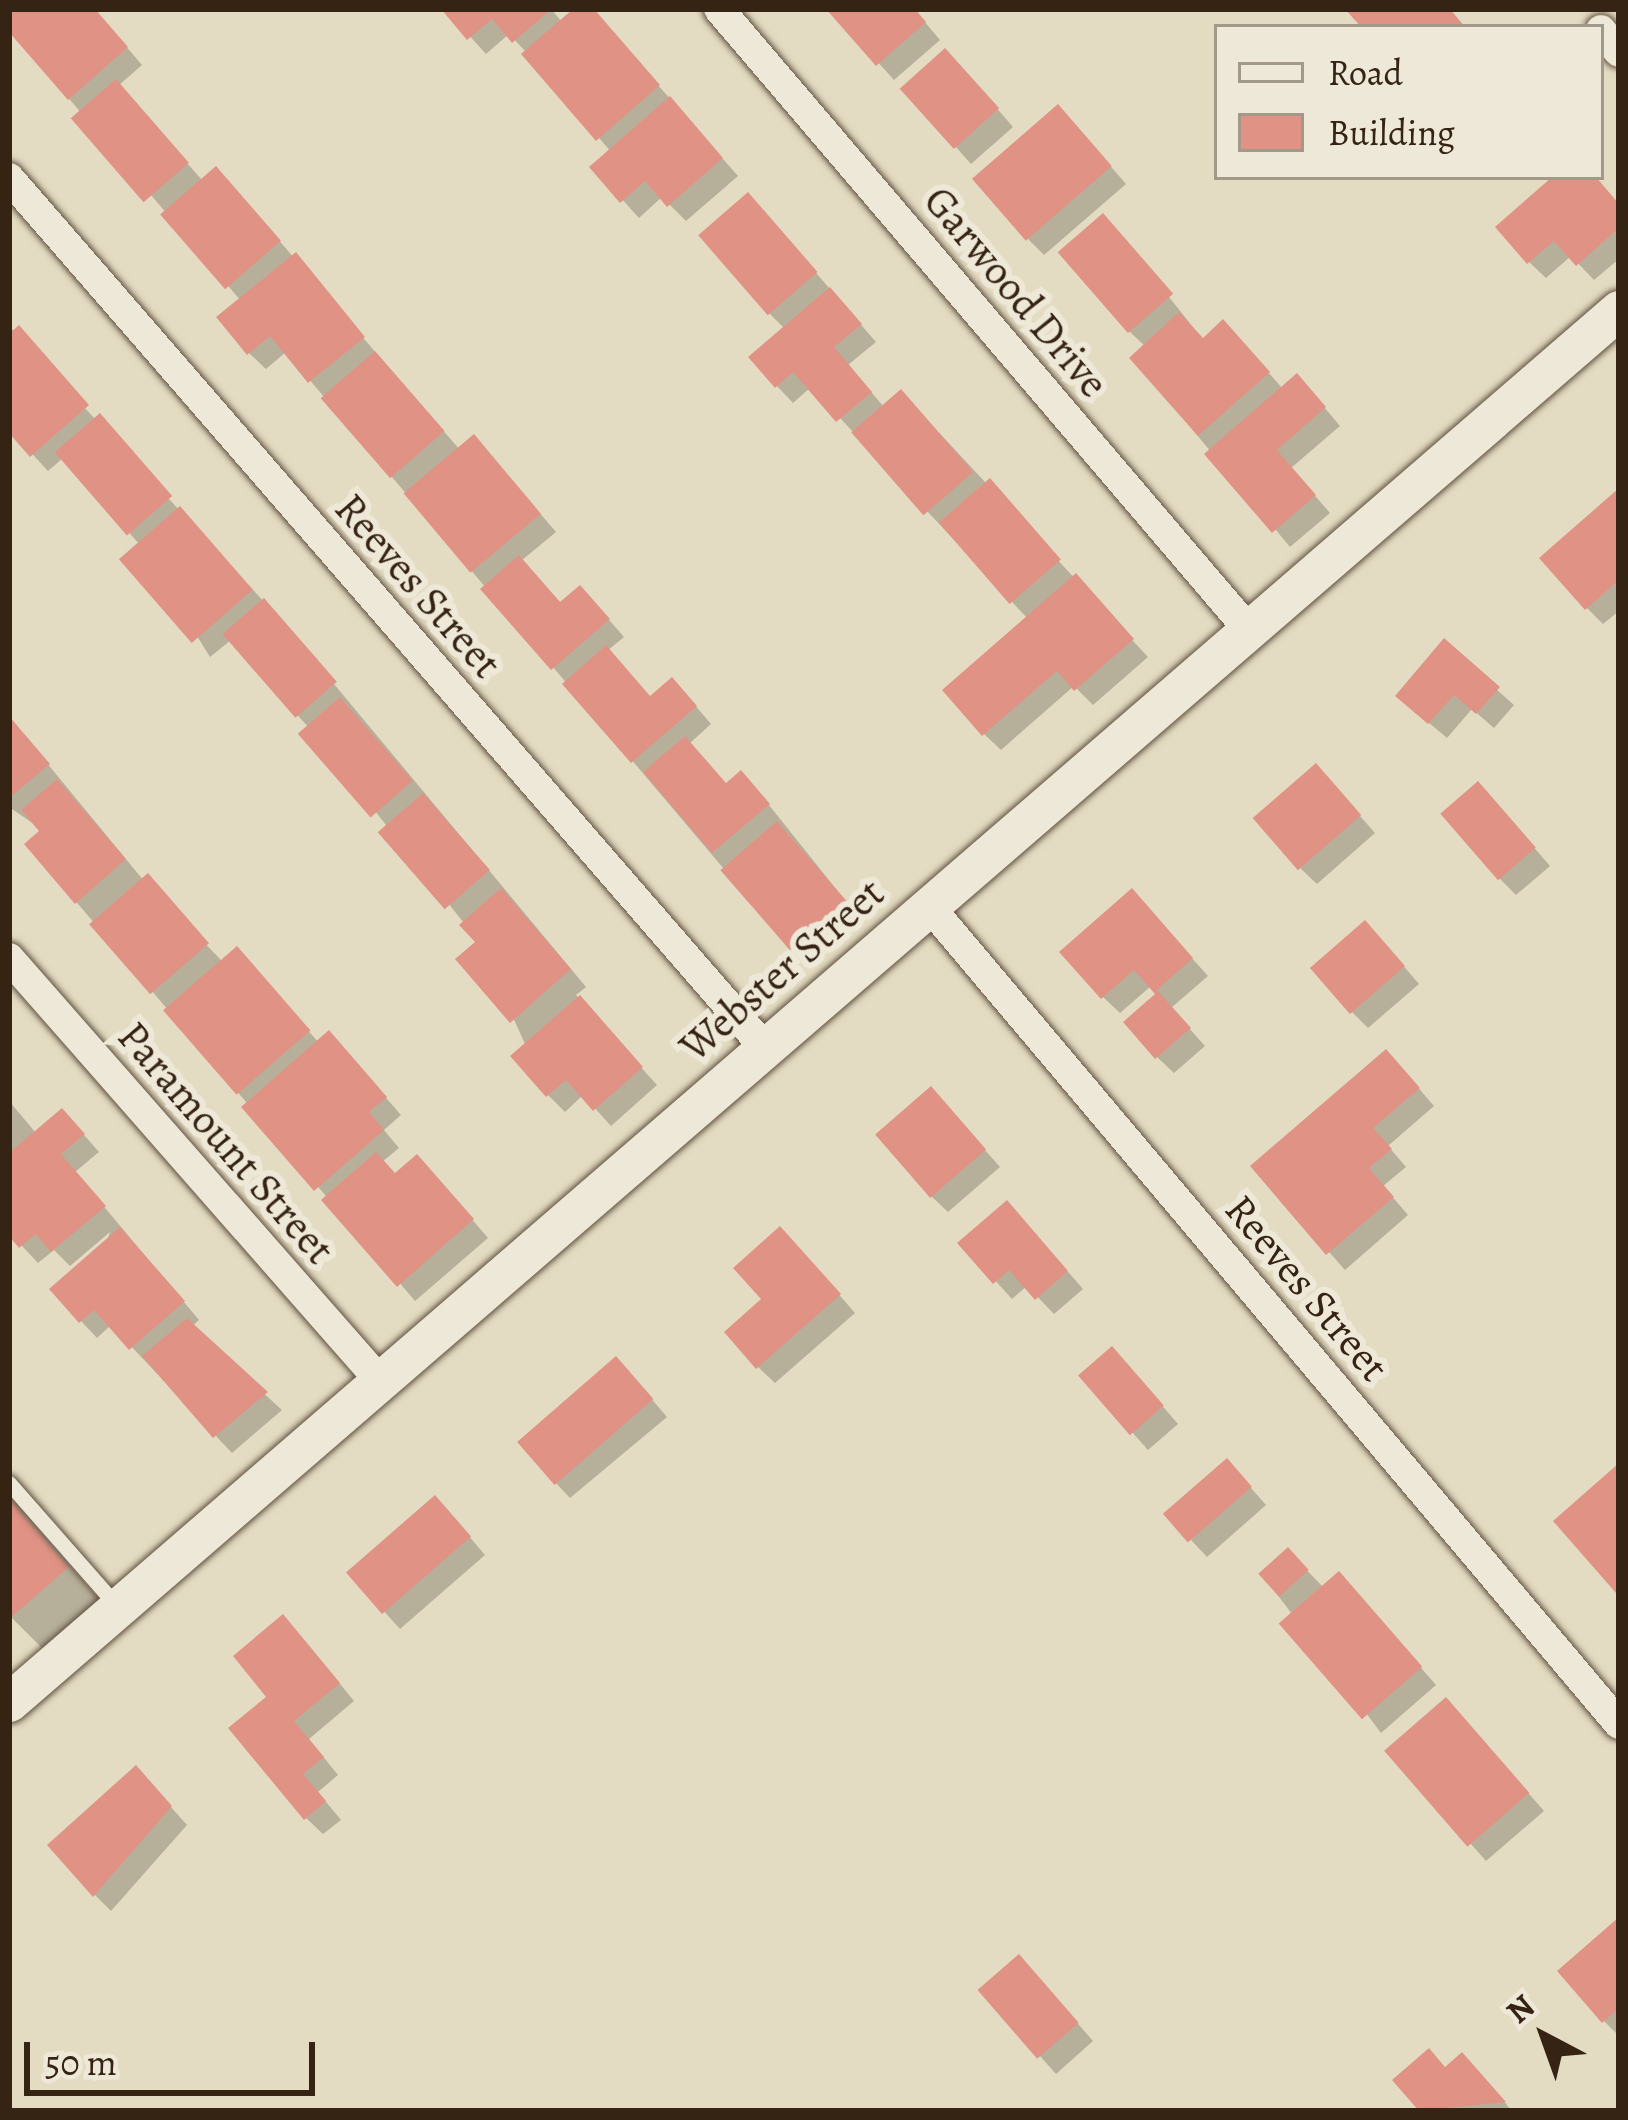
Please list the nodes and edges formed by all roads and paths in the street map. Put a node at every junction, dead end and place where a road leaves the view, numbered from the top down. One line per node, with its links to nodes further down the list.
1 (719, 9): 4 (street, Garwood Drive)
2 (9, 178): 7 (street, Reeves Street)
3 (1619, 310): 4 (street, Webster Street)
4 (1248, 629): 5 (street, Webster Street)
5 (929, 906): 7 (street, Webster Street); 12 (street, Reeves Street)
6 (9, 958): 8 (street, Paramount Street)
7 (765, 1048): 8 (street, Webster Street)
8 (381, 1382): 10 (street, Webster Street)
9 (9, 1483): 10 (lane)
10 (119, 1608): 11 (street, Webster Street)
11 (9, 1702)
12 (1619, 1724)

